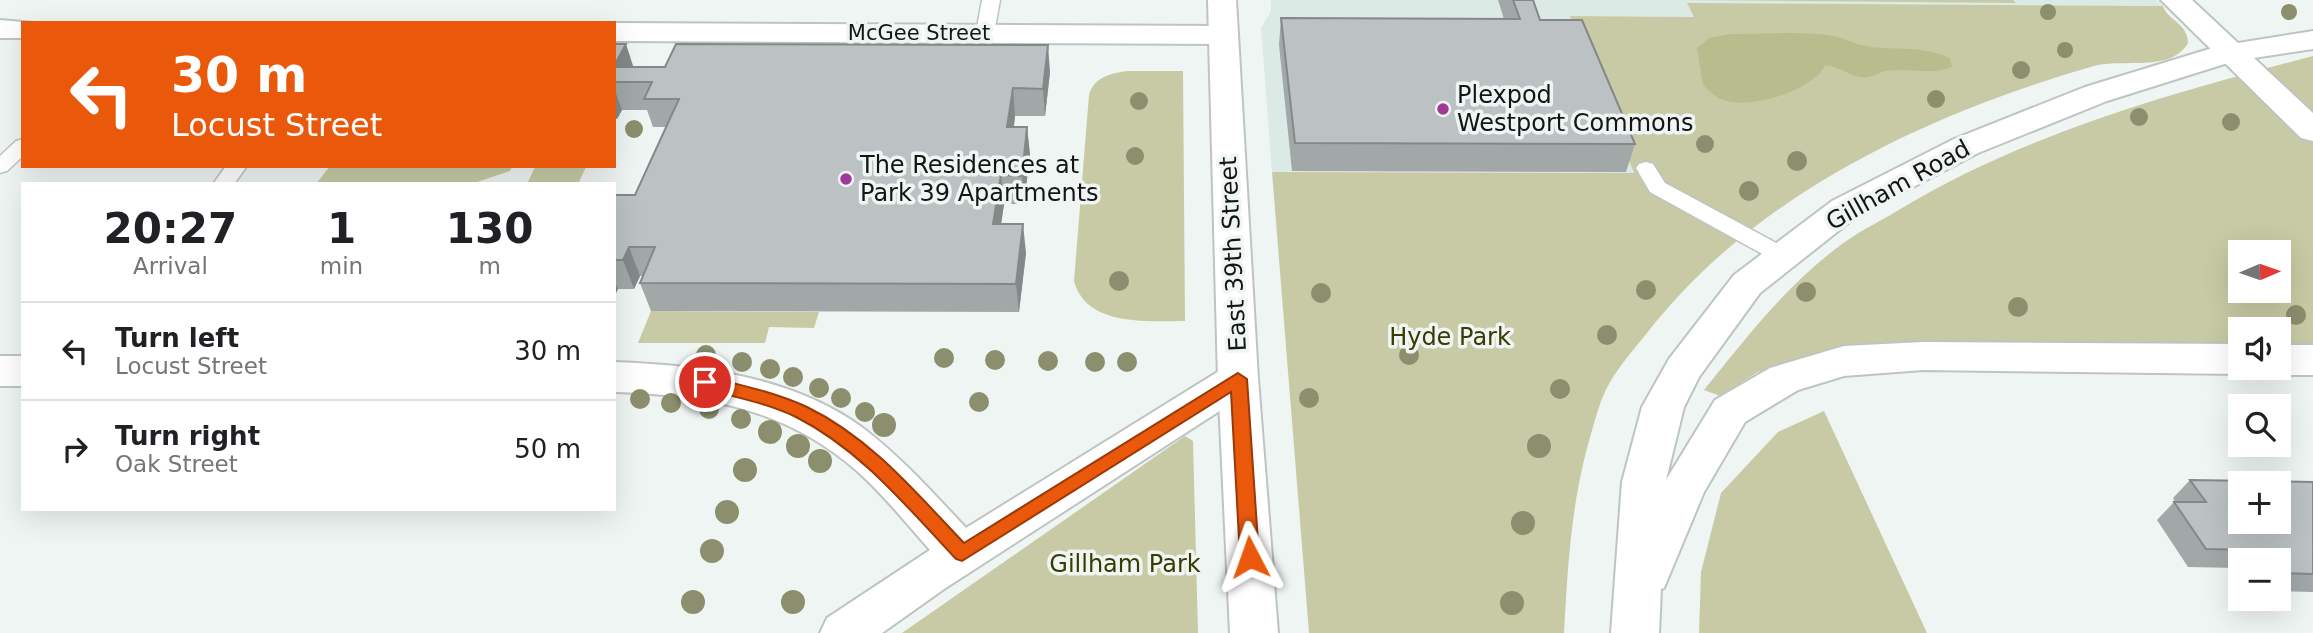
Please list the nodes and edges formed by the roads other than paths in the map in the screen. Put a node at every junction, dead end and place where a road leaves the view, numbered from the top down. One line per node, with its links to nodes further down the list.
1 (991, 0): 7 (lane)
2 (2175, 0): 9 (main road)
3 (1223, 17): 7 (main road, McGee Street); 23 (main road, East 39th Street)
4 (0, 29): 5 (main road)
5 (21, 29)
6 (616, 32): 7 (main road, McGee Street)
7 (985, 33)
8 (2313, 40): 9 (main road, Gillham Road)
9 (2230, 52): 10 (main road); 16 (main road, Gillham Road)
10 (2313, 131)
11 (21, 147): 12 (lane)
12 (0, 167)
13 (235, 168): 15 (lane)
14 (1646, 168): 16 (lane)
15 (225, 182)
16 (1783, 256): 25 (main road, Gillham Road)
17 (2228, 359): 25 (main road, Gillham Road)
18 (2291, 360): 19 (main road)
19 (2313, 360)
20 (0, 371): 21 (main road)
21 (21, 371)
22 (616, 377): 24 (main road)
23 (1238, 379): 24 (main road); 27 (main road, East 39th Street)
24 (962, 554): 26 (main road)
25 (1636, 616)
26 (844, 633)
27 (1254, 633)

